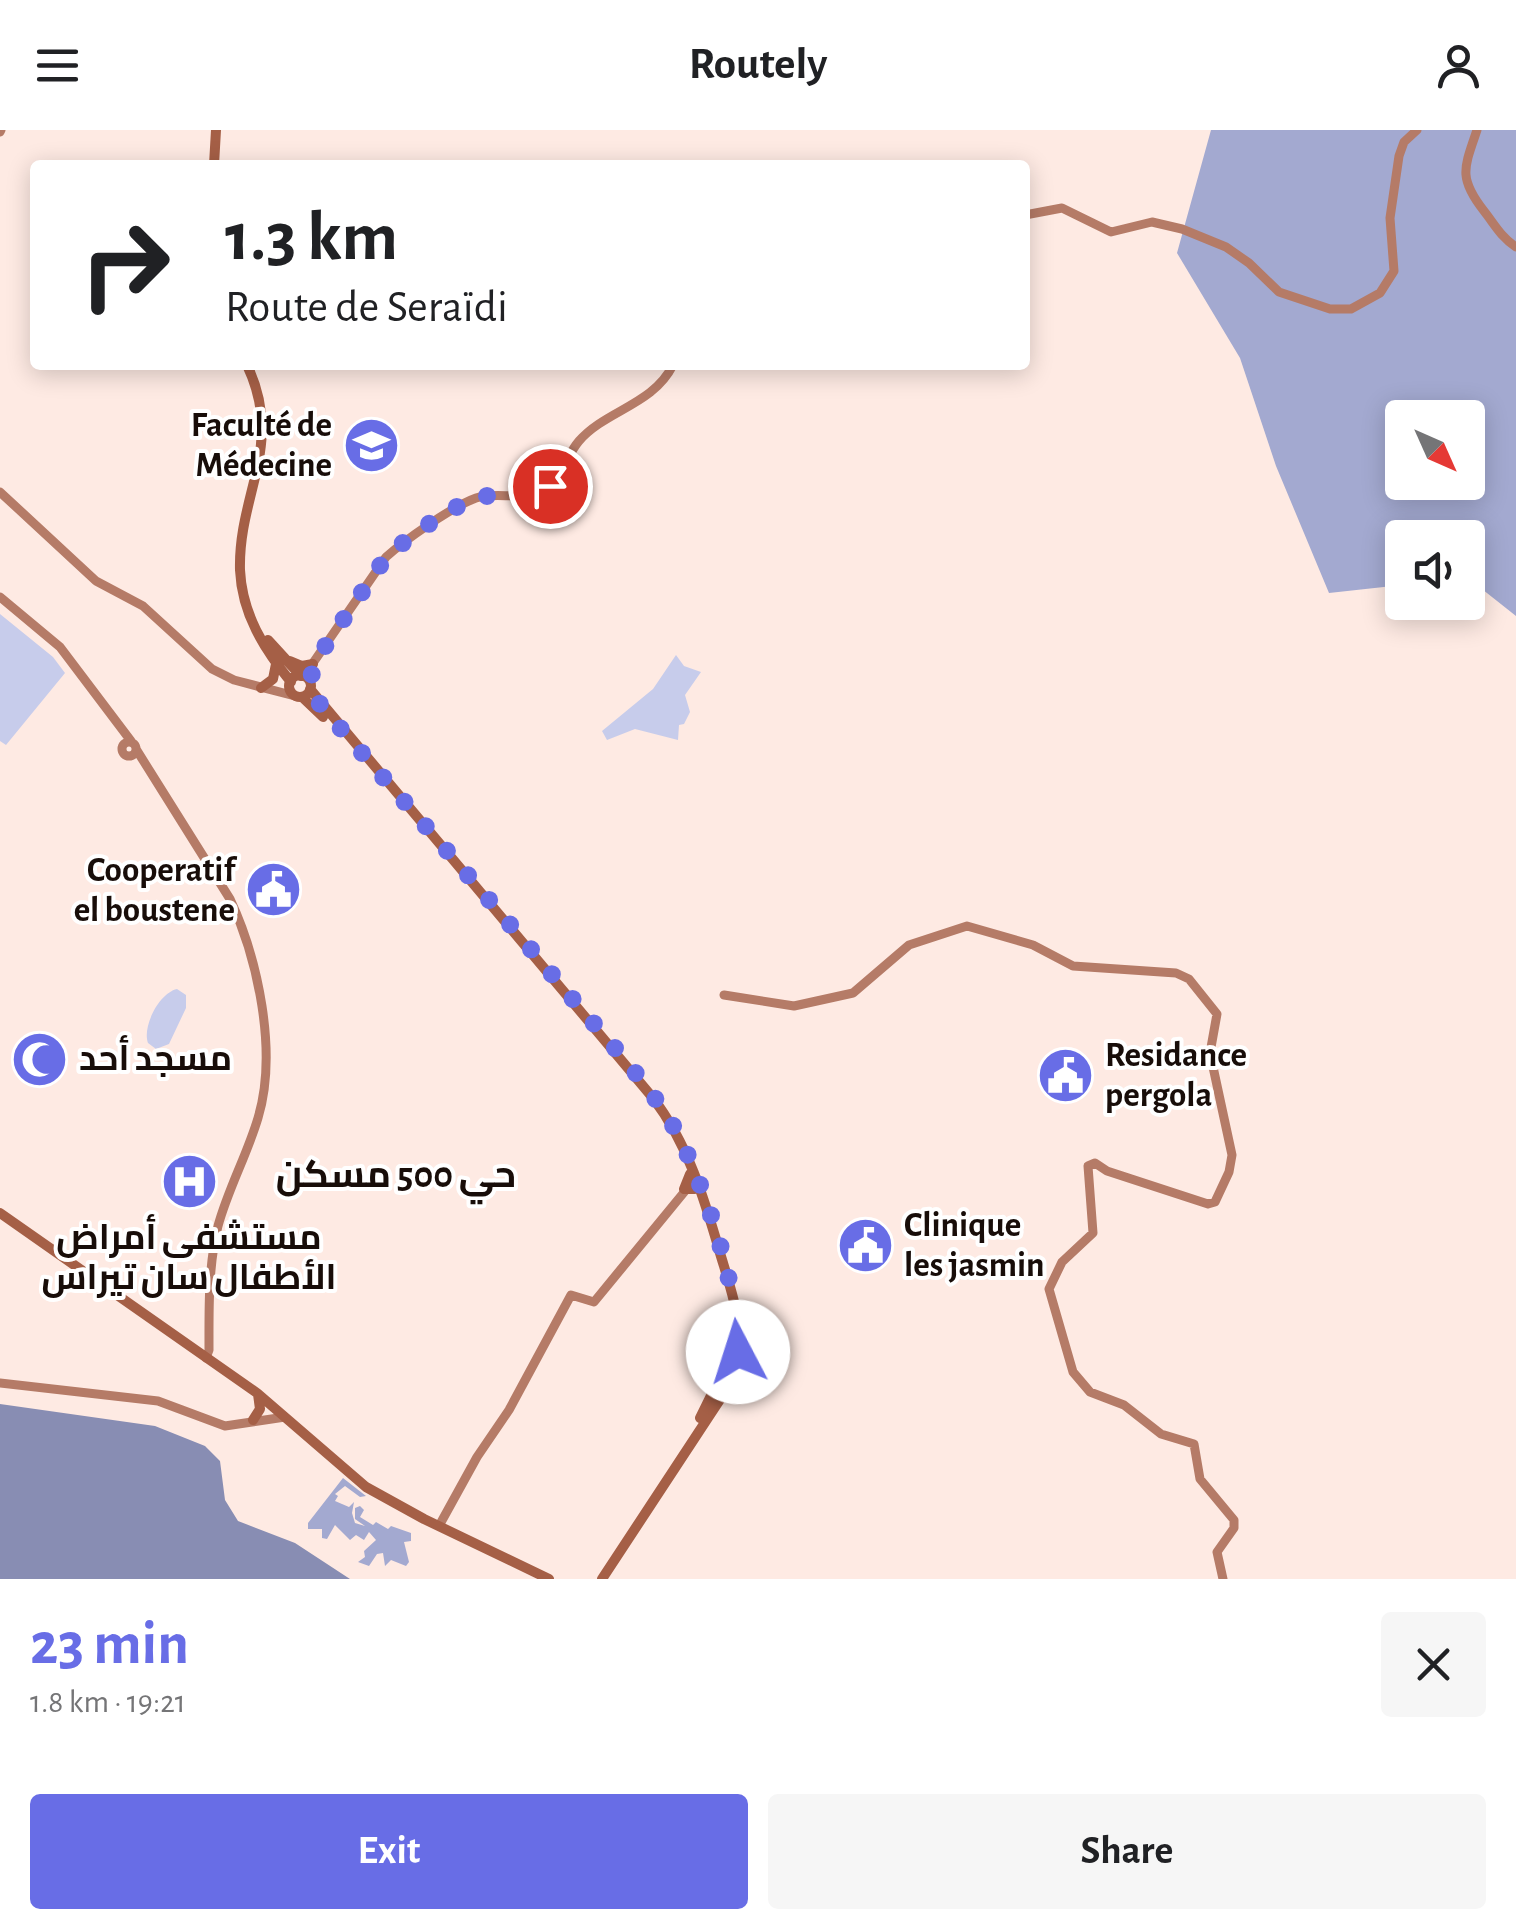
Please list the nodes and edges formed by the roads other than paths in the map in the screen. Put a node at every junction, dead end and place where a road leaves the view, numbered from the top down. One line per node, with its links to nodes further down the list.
1 (219, 130): 4 (main road)
2 (1417, 130): 5 (street)
3 (1478, 130): 6 (street)
4 (218, 160)
5 (1030, 214)
6 (1516, 247)
7 (253, 370): 11 (main road)
8 (668, 370): 12 (street)
9 (0, 492): 14 (street)
10 (0, 597): 18 (street)
11 (278, 659): 12 (main road); 13 (main road); 14 (main road)
12 (313, 664): 13 (street)
13 (300, 686): 14 (street); 16 (main road)
14 (265, 689)
15 (724, 995): 27 (street)
16 (692, 1183): 23 (street); 26 (main road)
17 (0, 1214): 18 (main road)
18 (206, 1358): 20 (main road)
19 (0, 1383): 22 (street)
20 (257, 1393): 21 (main road); 22 (main road)
21 (285, 1414): 22 (street); 23 (main road)
22 (252, 1421)
23 (439, 1526): 24 (main road); 25 (main road)
24 (538, 1579)
25 (549, 1579)
26 (598, 1579)
27 (1223, 1579)

